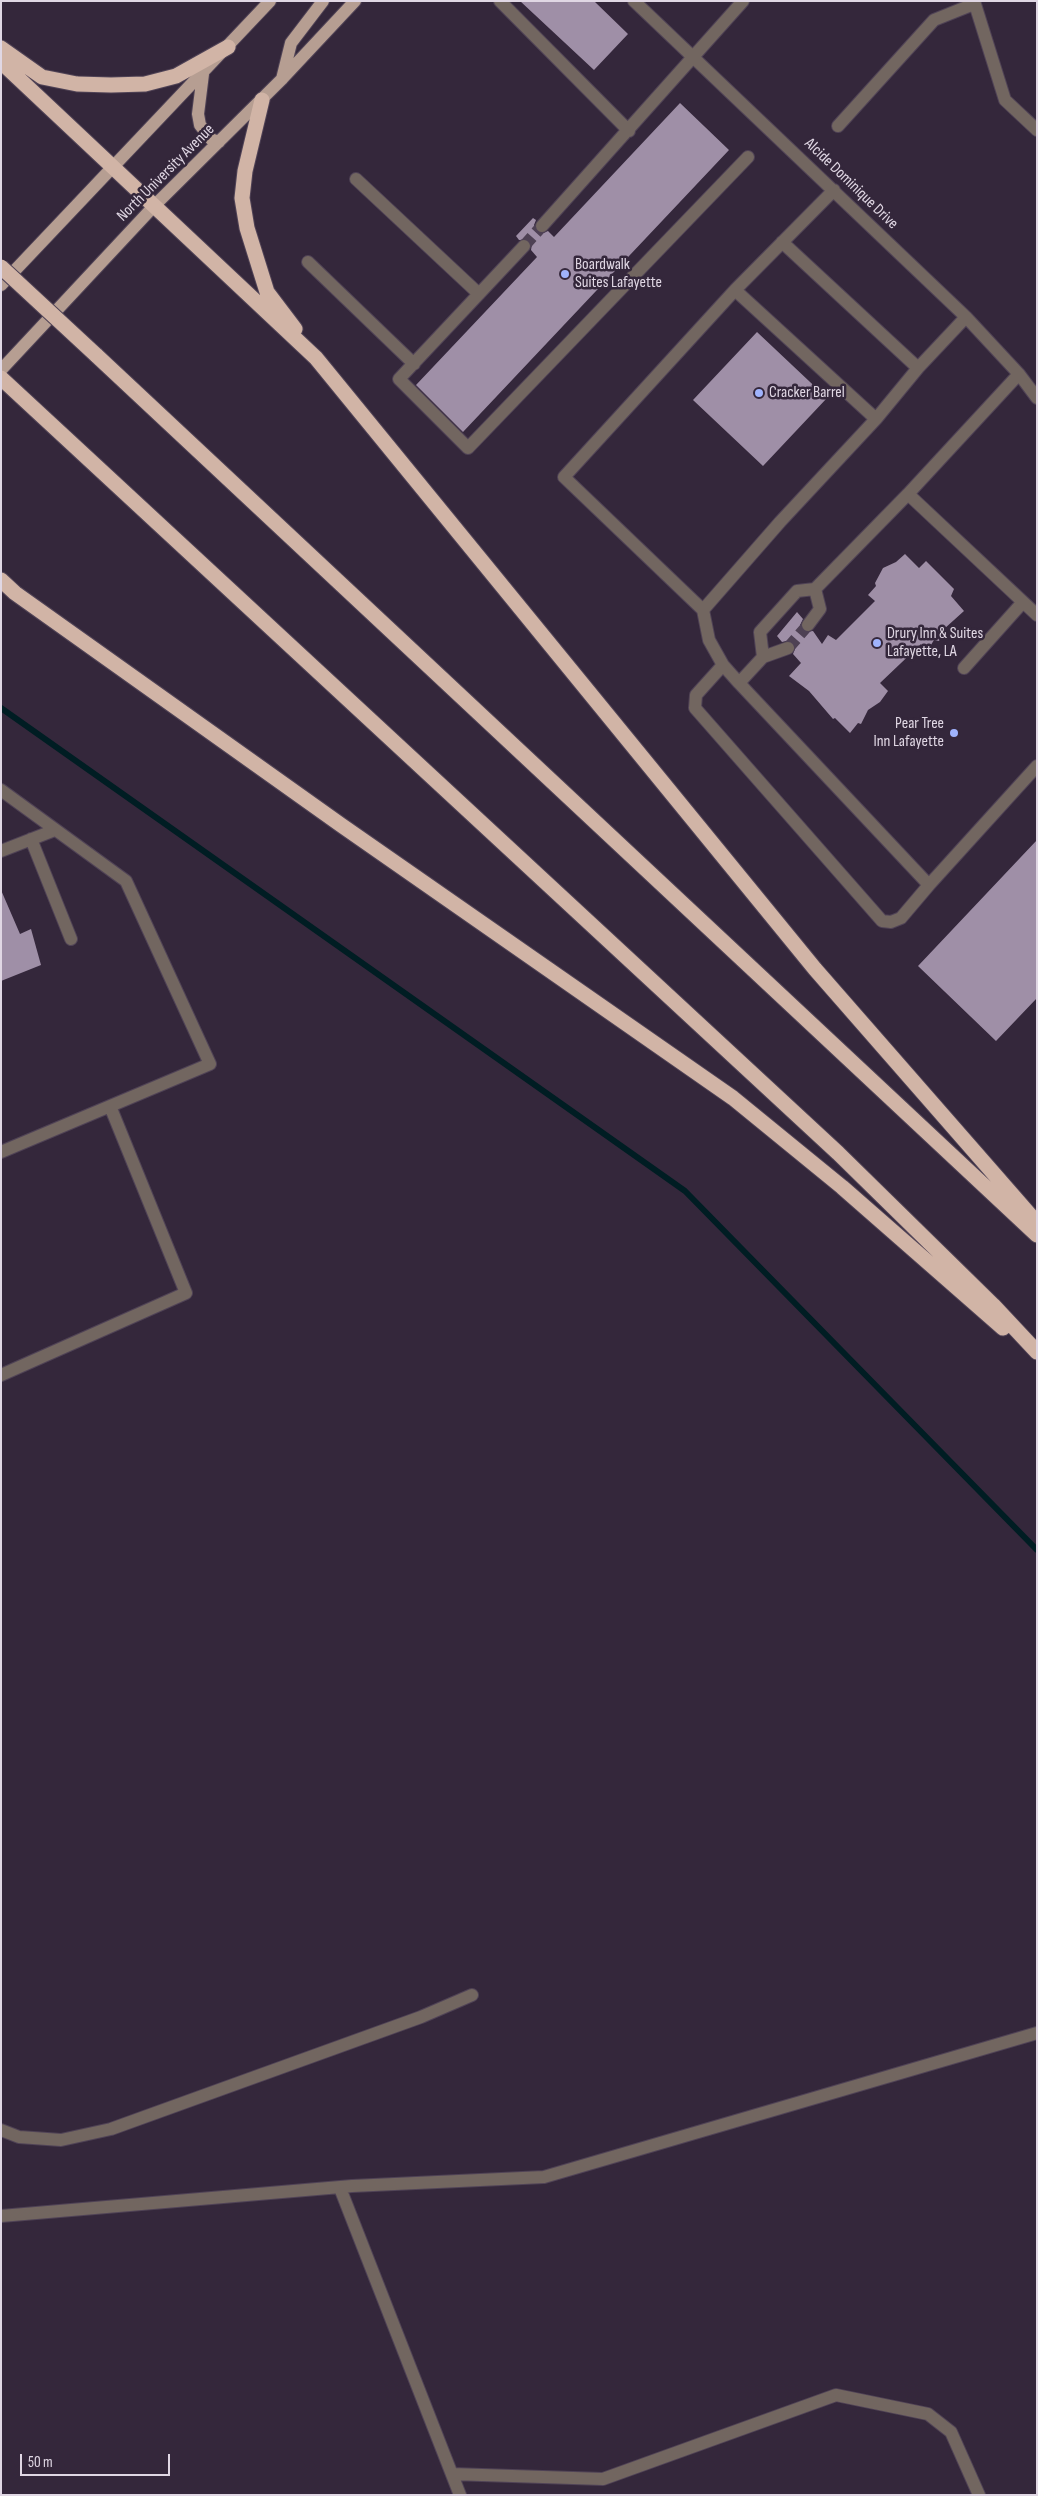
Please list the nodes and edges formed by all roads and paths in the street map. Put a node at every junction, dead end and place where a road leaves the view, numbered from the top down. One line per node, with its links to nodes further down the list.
1 (270, 1): 8 (main road)
2 (323, 1): 13 (main road)
3 (355, 1): 13 (main road, North University Avenue)
4 (500, 1): 16 (street)
5 (634, 1): 10 (street, Alcide Dominique Drive)
6 (744, 1): 10 (street)
7 (974, 2): 15 (street); 17 (street)
8 (228, 47): 9 (highway); 12 (main road)
9 (1, 48)
10 (692, 57): 16 (street); 22 (street, Alcide Dominique Drive)
11 (1, 62): 20 (highway)
12 (202, 74): 18 (main road); 20 (main road)
13 (282, 78): 14 (main road, North University Avenue)
14 (262, 100): 18 (main road, North University Avenue); 33 (highway)
15 (838, 126)
16 (629, 130): 24 (street)
17 (1037, 130)
18 (219, 142): 23 (main road, North University Avenue)
19 (748, 157): 34 (street)
20 (112, 166): 23 (highway); 29 (main road)
21 (356, 179): 31 (street)
22 (834, 190): 25 (street); 32 (street, Alcide Dominique Drive)
23 (155, 205): 33 (highway); 36 (main road, North University Avenue)
24 (542, 226)
25 (782, 242): 30 (street); 35 (street)
26 (524, 246): 31 (street)
27 (308, 262): 34 (street)
28 (1, 267): 64 (highway, bridge)
29 (1, 285)
30 (735, 290): 40 (street); 46 (street)
31 (479, 294): 34 (street)
32 (966, 317): 35 (street); 37 (street, Alcide Dominique Drive)
33 (316, 358): 63 (highway)
34 (414, 364)
35 (918, 368): 40 (street)
36 (1, 370)
37 (1018, 374): 39 (street, Alcide Dominique Drive); 41 (street)
38 (1, 378): 65 (highway)
39 (1037, 398)
40 (876, 419): 46 (street)
41 (908, 494): 43 (street); 45 (street)
42 (1, 580): 44 (highway)
43 (815, 589): 48 (street); 50 (street)
44 (8, 591): 66 (highway)
45 (1023, 602): 47 (street); 52 (street)
46 (702, 610): 51 (street)
47 (1037, 615)
48 (808, 625)
49 (788, 648): 50 (street)
50 (763, 657): 53 (street)
51 (723, 665): 53 (street); 59 (street)
52 (964, 668)
53 (739, 683): 59 (street)
54 (1037, 766): 59 (street)
55 (2, 791): 56 (street)
56 (55, 830): 57 (street); 61 (street)
57 (31, 839): 58 (street); 60 (street)
58 (1, 850)
59 (929, 885)
60 (71, 939)
61 (110, 1106): 62 (street); 67 (street)
62 (1, 1152)
63 (1037, 1223)
64 (1037, 1235)
65 (1037, 1352)
66 (1037, 1358)
67 (1, 1375)
68 (472, 1995): 70 (street)
69 (1037, 2033): 71 (street)
70 (1, 2130)
71 (340, 2188): 72 (street); 73 (street)
72 (1, 2216)
73 (452, 2474): 74 (street); 75 (street)
74 (460, 2495)
75 (979, 2495)

